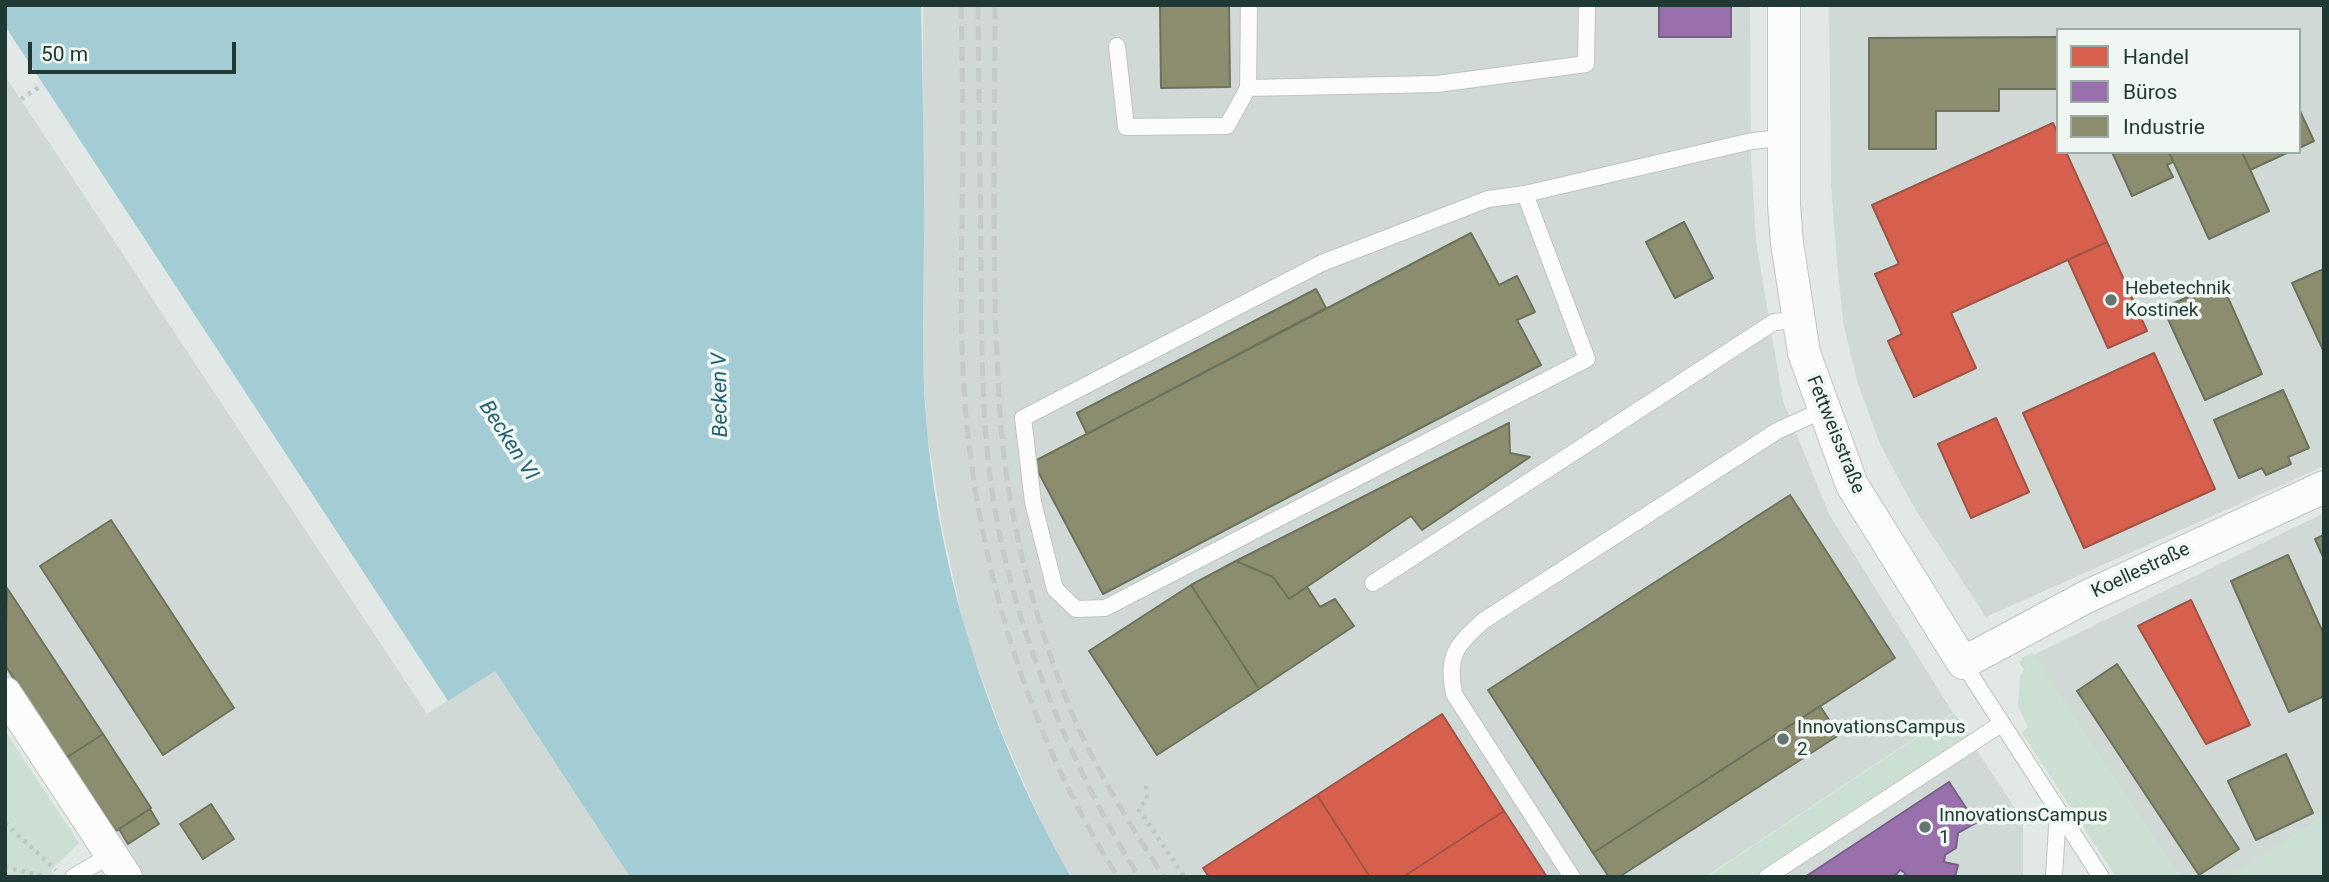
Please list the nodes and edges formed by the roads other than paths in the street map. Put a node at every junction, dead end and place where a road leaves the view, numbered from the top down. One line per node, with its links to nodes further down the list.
1 (1248, 5): 5 (lane)
2 (1587, 5): 5 (lane)
3 (1784, 5): 6 (street, Fettweisstraße)
4 (1117, 46): 5 (lane)
5 (1248, 88)
6 (1782, 138): 7 (lane); 8 (street, Fettweisstraße)
7 (1525, 194): 7 (lane)
8 (1798, 320): 9 (street, Fettweisstraße); 11 (lane)
9 (1823, 410): 12 (street, Fettweisstraße); 18 (lane)
10 (2324, 486): 12 (street, Koellestraße)
11 (1373, 583)
12 (1963, 663): 14 (lane, Fettweisstraße)
13 (5, 693): 16 (street)
14 (2001, 724): 15 (lane, Fettweisstraße); 19 (lane)
15 (2058, 810): 20 (lane); 21 (lane, Fettweisstraße)
16 (118, 866): 17 (lane)
17 (73, 877)
18 (1572, 877)
19 (1767, 877)
20 (2054, 877)
21 (2101, 877)

